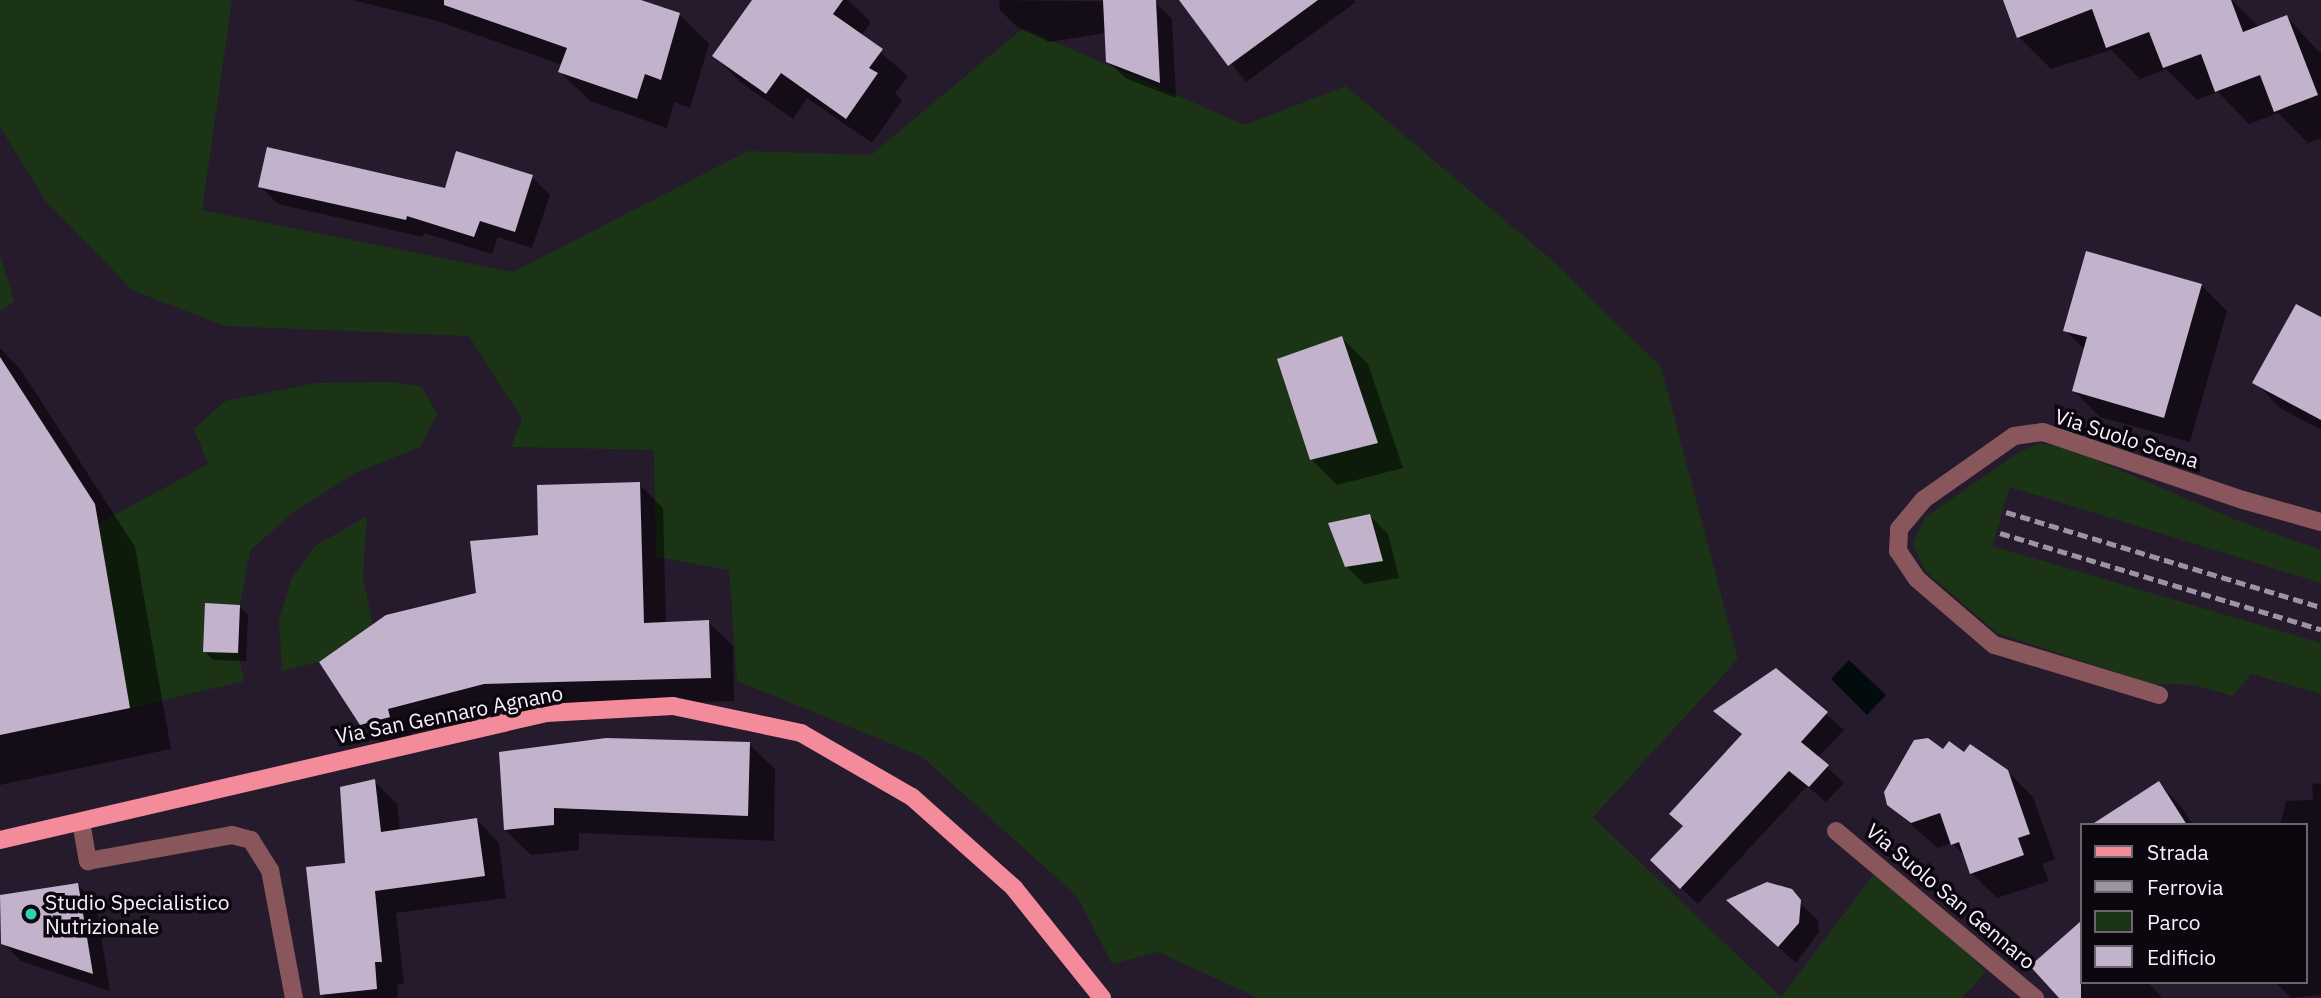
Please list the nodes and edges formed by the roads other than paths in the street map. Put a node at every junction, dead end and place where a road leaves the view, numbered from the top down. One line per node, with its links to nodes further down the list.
1 (2321, 522): 2 (street, Via Suolo Scena)
2 (2159, 695)
3 (81, 822): 5 (main road, Via San Gennaro Agnano); 6 (street); 7 (main road, Via San Gennaro Agnano)
4 (1836, 831): 8 (street, Via Suolo San Gennaro)
5 (0, 840)
6 (294, 998)
7 (1102, 998)
8 (2035, 998)

